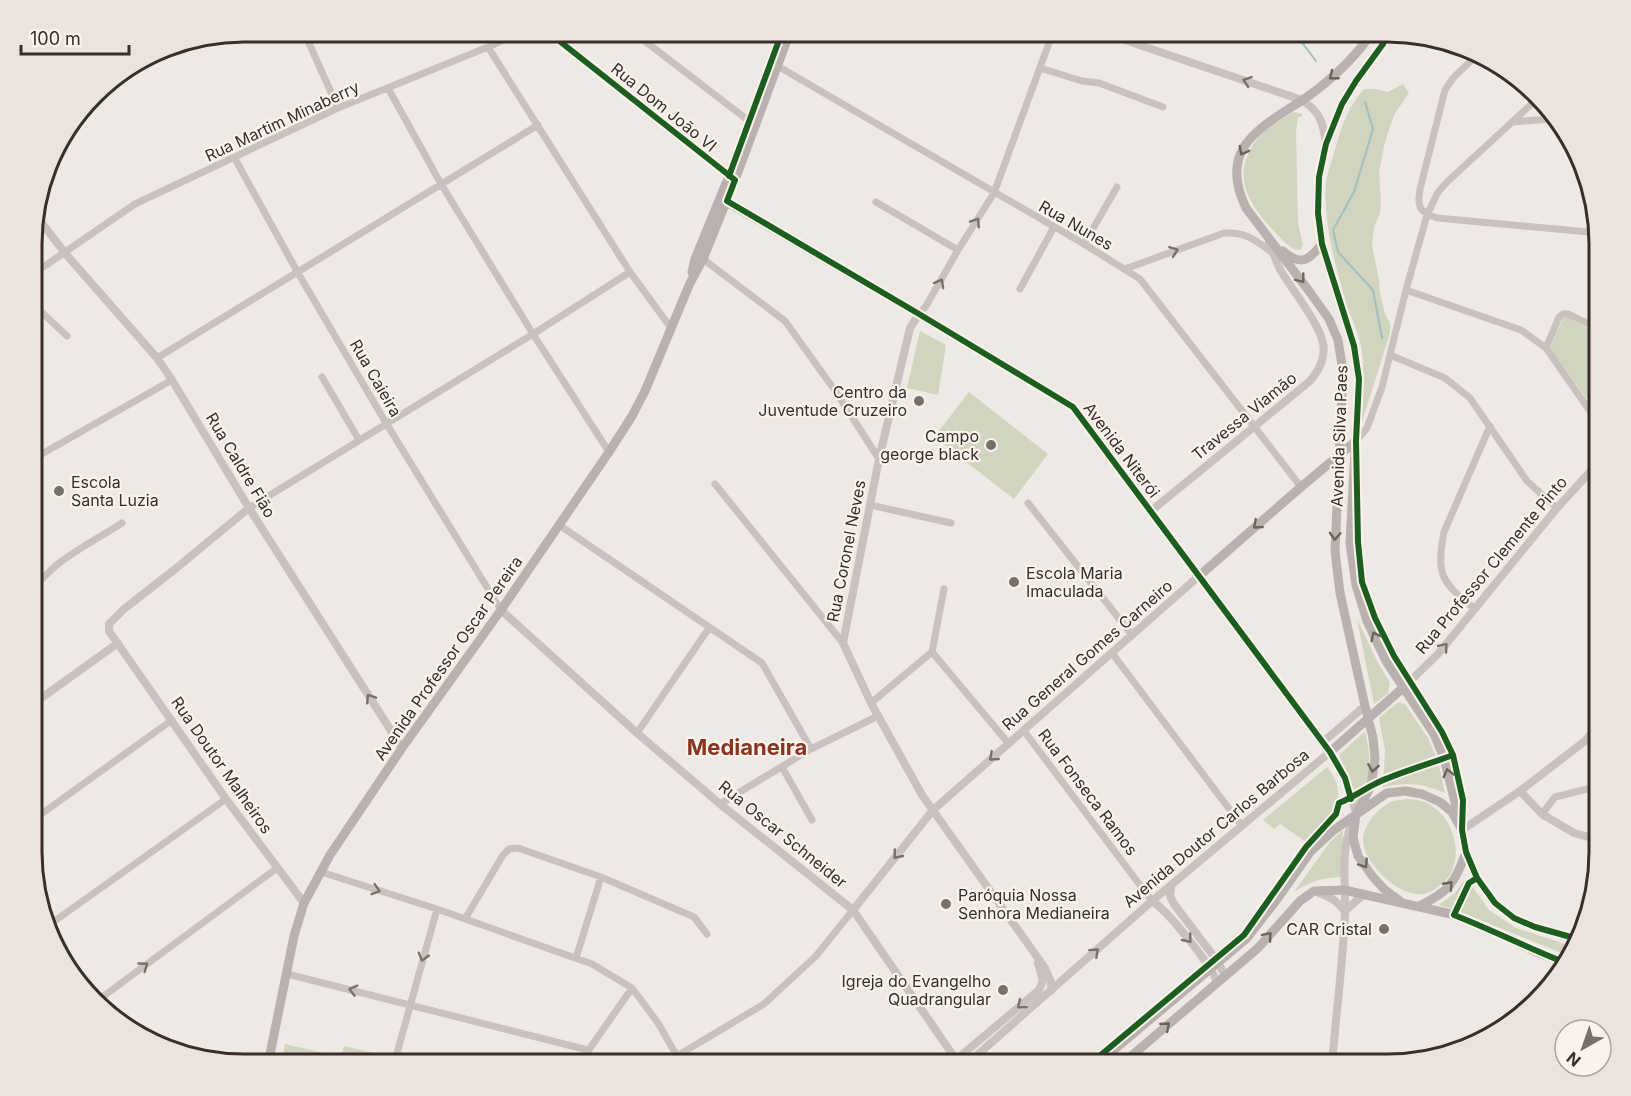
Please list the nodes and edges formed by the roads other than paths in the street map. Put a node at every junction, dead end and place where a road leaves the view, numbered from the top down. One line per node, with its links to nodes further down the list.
1 (308, 42): 19 (street)
2 (499, 42): 11 (street, Rua Martim Minaberry)
3 (566, 42): 26 (street, Rua Dom João VI)
4 (646, 42): 21 (street)
5 (780, 42): 13 (main road, Avenida Professor Oscar Pereira)
6 (785, 42): 13 (main road, Avenida Professor Oscar Pereira)
7 (1049, 42): 14 (street, Rua Coronel Neves)
8 (1131, 42): 16 (street, one-way to 8)
9 (1365, 42): 16 (main road, one-way to 16)
10 (1384, 42): 24 (main road, Avenida Silva Paes)
11 (488, 47): 15 (street, Rua Martim Minaberry); 23 (street)
12 (1471, 61): 32 (street)
13 (774, 64): 21 (main road, Avenida Professor Oscar Pereira); 26 (main road, Avenida Professor Oscar Pereira); 29 (street, Rua Nunes)
14 (1040, 68): 18 (street); 29 (street, Rua Coronel Neves)
15 (388, 88): 19 (street, Rua Martim Minaberry); 27 (street)
16 (1302, 100): 24 (street); 36 (main road, one-way to 36)
17 (1532, 104): 22 (street, Rua General Gomes Carneiro)
18 (1164, 107)
19 (338, 108): 25 (street, Rua Martim Minaberry)
20 (1546, 119): 22 (street)
21 (749, 121): 26 (main road, Avenida Professor Oscar Pereira)
22 (1512, 122): 32 (street, Rua General Gomes Carneiro)
23 (538, 125): 27 (street); 45 (street)
24 (1326, 144): 38 (main road, Avenida Silva Paes)
25 (234, 157): 40 (street, Rua Martim Minaberry); 46 (street, Rua Caieira)
26 (732, 178): 30 (main road, Avenida Professor Oscar Pereira)
27 (441, 184): 46 (street); 54 (street)
28 (1117, 187): 37 (street)
29 (994, 193): 34 (street, Rua Nunes); 39 (street, Rua Coronel Neves, one-way to 29)
30 (724, 200): 42 (main road, Avenida Professor Oscar Pereira); 47 (main road, Avenida Professor Oscar Pereira); 51 (main road, Avenida Niterói)
31 (876, 202): 39 (street)
32 (1427, 215): 35 (street); 49 (street, Rua General Gomes Carneiro)
33 (43, 225): 40 (street, Rua Caldre Fião)
34 (1054, 227): 37 (street, Rua Nunes); 48 (street)
35 (1589, 232)
36 (1265, 233): 38 (main road); 41 (street, Travessa Viamão); 69 (main road, Avenida Silva Paes, one-way to 69)
37 (1084, 244): 44 (street, Rua Nunes)
38 (1322, 244): 66 (main road, Avenida Silva Paes)
39 (958, 250): 51 (street, Rua Coronel Neves, one-way to 39)
40 (65, 253): 43 (street, Rua Martim Minaberry); 58 (street, Rua Caldre Fião)
41 (1273, 253): 44 (street, one-way to 41); 63 (street, Travessa Viamão)
42 (703, 258): 47 (main road, Avenida Professor Oscar Pereira); 70 (street)
43 (42, 268)
44 (1125, 269): 63 (street, Rua Nunes)
45 (630, 272): 53 (street); 54 (street)
46 (298, 273): 58 (street); 62 (street, Rua Caieira)
47 (690, 283): 53 (main road, Avenida Professor Oscar Pereira)
48 (1020, 289)
49 (1406, 290): 56 (street); 57 (street, Rua General Gomes Carneiro)
50 (42, 312): 55 (street)
51 (919, 314): 70 (street, Rua Coronel Neves); 78 (main road, Avenida Niterói)
52 (1589, 324): 56 (street)
53 (670, 328): 67 (main road, Avenida Professor Oscar Pereira)
54 (533, 334): 62 (street); 67 (street)
55 (67, 336)
56 (1546, 348): 61 (street)
57 (1390, 355): 64 (street); 66 (street, Rua General Gomes Carneiro)
58 (157, 358): 60 (street, Rua Caldre Fião)
59 (322, 377): 65 (street)
60 (172, 380): 68 (street); 76 (street, Rua Caldre Fião)
61 (1589, 410)
62 (386, 423): 65 (street); 86 (street, Rua Caieira)
63 (1255, 426): 73 (street, Rua Nunes); 78 (street, Travessa Viamão)
64 (1490, 426): 77 (street); 85 (street)
65 (360, 440): 76 (street)
66 (1356, 441): 69 (main road, Rua General Gomes Carneiro); 93 (main road, Avenida Silva Paes, one-way to 66)
67 (609, 452): 81 (main road, Avenida Professor Oscar Pereira)
68 (42, 454)
69 (1339, 456): 73 (main road, Rua General Gomes Carneiro); 96 (main road, Avenida Silva Paes, one-way to 96)
70 (879, 459): 75 (street, Rua Coronel Neves)
71 (1589, 473): 77 (street, Rua Professor Clemente Pinto)
72 (716, 484): 90 (street)
73 (1301, 487): 82 (main road, Rua General Gomes Carneiro, one-way to 82)
74 (1028, 503): 88 (street)
75 (870, 505): 80 (street); 90 (street, Rua Coronel Neves)
76 (249, 508): 89 (street); 105 (street, Rua Caldre Fião, one-way to 76)
77 (1557, 508): 85 (street, Rua Professor Clemente Pinto)
78 (1151, 511): 82 (main road, Avenida Niterói)
79 (122, 523): 83 (street)
80 (951, 523)
81 (559, 525): 86 (main road, Avenida Professor Oscar Pereira); 87 (street)
82 (1199, 576): 88 (street, Rua General Gomes Carneiro); 103 (main road, Avenida Niterói)
83 (42, 579)
84 (944, 589): 91 (street)
85 (1475, 609): 93 (street, Rua Professor Clemente Pinto, one-way to 85)
86 (501, 610): 101 (street, Rua Oscar Schneider); 105 (main road, Avenida Professor Oscar Pereira)
87 (709, 628): 101 (street); 106 (street)
88 (1132, 635): 92 (street, Rua General Gomes Carneiro)
89 (118, 643): 94 (street); 99 (street, Rua Doutor Malheiros)
90 (843, 643): 95 (street, Rua Coronel Neves)
91 (932, 652): 95 (street); 104 (street)
92 (1112, 653): 100 (street, Rua General Gomes Carneiro); 118 (street)
93 (1404, 687): 98 (main road, Avenida Doutor Carlos Barbosa); 119 (main road, Avenida Silva Paes, one-way to 93)
94 (42, 698)
95 (871, 703): 97 (street, Rua Coronel Neves)
96 (1365, 706): 98 (main road, Avenida Silva Paes); 103 (street)
97 (878, 716): 106 (street); 113 (street, Rua Coronel Neves)
98 (1368, 719): 107 (main road, Avenida Doutor Carlos Barbosa); 115 (main road, Avenida Silva Paes, one-way to 115)
99 (172, 720): 111 (street, Rua Doutor Malheiros); 114 (street)
100 (1024, 731): 104 (street, Rua General Gomes Carneiro); 129 (street, Rua Fonseca Ramos)
101 (638, 733): 112 (street, Rua Oscar Schneider)
102 (1589, 736): 110 (street)
103 (1323, 742): 107 (main road, Avenida Niterói)
104 (1009, 744): 113 (street, Rua General Gomes Carneiro, one-way to 113)
105 (402, 748): 123 (main road, Avenida Professor Oscar Pereira)
106 (812, 749): 108 (street)
107 (1333, 756): 115 (street, Avenida Niterói); 118 (street, Avenida Doutor Carlos Barbosa)
108 (782, 767): 112 (street); 117 (street)
109 (1589, 788): 116 (street)
110 (1520, 791): 116 (street); 119 (street)
111 (226, 799): 122 (street, Rua Doutor Malheiros); 137 (street)
112 (720, 804): 134 (street, Rua Oscar Schneider)
113 (933, 810): 134 (street, Rua General Gomes Carneiro, one-way to 134); 140 (street, Rua Coronel Neves)
114 (42, 814)
115 (1356, 814): 119 (main road); 126 (street); 130 (main road, one-way to 130); 143 (main road)
116 (1542, 814): 120 (street)
117 (812, 820)
118 (1242, 826): 125 (street, Avenida Doutor Carlos Barbosa)
119 (1462, 830): 121 (main road)
120 (1589, 837)
121 (1466, 852): 132 (main road, one-way to 121); 139 (main road)
122 (277, 868): 131 (street, Rua Doutor Malheiros); 148 (street, one-way to 122)
123 (321, 872): 131 (main road, Avenida Professor Oscar Pereira); 133 (street, one-way to 133)
124 (601, 877): 136 (street); 138 (street); 141 (street)
125 (1171, 886): 129 (street, Avenida Doutor Carlos Barbosa); 143 (street, Rua Fonseca Ramos)
126 (1344, 890): 127 (main road); 128 (main road); 135 (street)
127 (1314, 891): 135 (street); 145 (main road, one-way to 127)
128 (1364, 894): 130 (main road); 135 (street)
129 (1152, 901): 143 (street, Rua Fonseca Ramos, one-way to 143); 147 (street, Avenida Doutor Carlos Barbosa, one-way to 129)
130 (1400, 901): 132 (main road)
131 (304, 903): 144 (main road, Avenida Professor Oscar Pereira)
132 (1419, 906): 142 (main road)
133 (437, 909): 136 (street); 149 (street, one-way to 149)
134 (853, 910): 155 (street); 156 (street, Rua Oscar Schneider)
135 (1345, 911): 161 (street)
136 (465, 919): 141 (street)
137 (54, 921)
138 (707, 934)
139 (1570, 937)
140 (1036, 957): 147 (street, Rua Coronel Neves); 157 (street, one-way to 157)
141 (576, 958): 146 (street)
142 (1557, 960)
143 (1214, 965): 145 (street, Rua Fonseca Ramos); 159 (main road)
144 (287, 974): 149 (street, one-way to 144); 151 (main road, Avenida Professor Oscar Pereira)
145 (1221, 979): 160 (main road, one-way to 145)
146 (632, 988): 150 (street); 154 (street)
147 (1051, 991): 158 (street, Avenida Doutor Carlos Barbosa)
148 (103, 997)
149 (410, 1004): 150 (street); 152 (street)
150 (588, 1050): 153 (street)
151 (270, 1054)
152 (397, 1054)
153 (585, 1054)
154 (675, 1054)
155 (687, 1054)
156 (950, 1054)
157 (966, 1054)
158 (979, 1054)
159 (1109, 1054)
160 (1134, 1054)
161 (1333, 1054)

